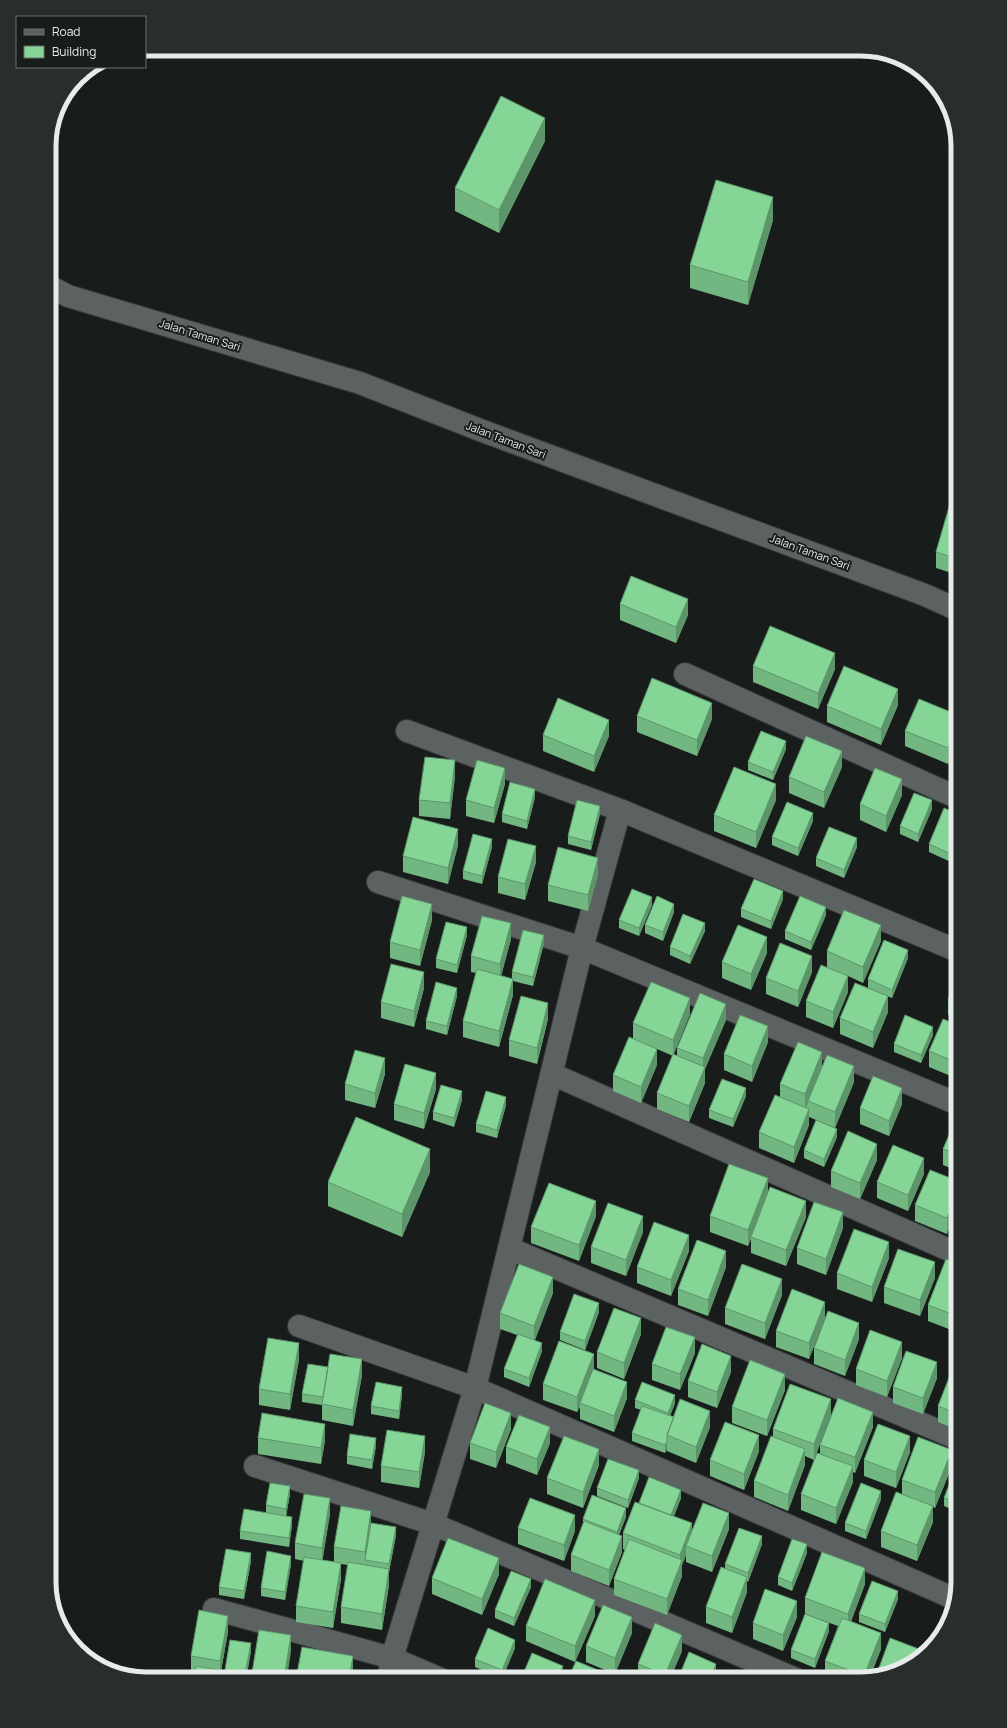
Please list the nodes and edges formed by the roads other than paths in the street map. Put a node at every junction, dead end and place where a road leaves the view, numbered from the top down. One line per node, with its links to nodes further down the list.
1 (56, 290): 2 (street, Jalan Taman Sari)
2 (951, 607)
3 (685, 674): 5 (street)
4 (407, 731): 6 (street)
5 (951, 795)
6 (620, 810): 8 (street); 9 (street)
7 (378, 882): 8 (street)
8 (582, 948): 10 (street); 11 (street)
9 (951, 948)
10 (552, 1074): 12 (street); 13 (street)
11 (951, 1101)
12 (509, 1248): 15 (street); 16 (street)
13 (951, 1251)
14 (299, 1326): 15 (street)
15 (475, 1388): 18 (street); 19 (street)
16 (951, 1436)
17 (255, 1466): 18 (street)
18 (433, 1524): 21 (street); 24 (street)
19 (950, 1596)
20 (214, 1609): 21 (street)
21 (392, 1658): 22 (street); 23 (street)
22 (389, 1672)
23 (425, 1672)
24 (780, 1672)

